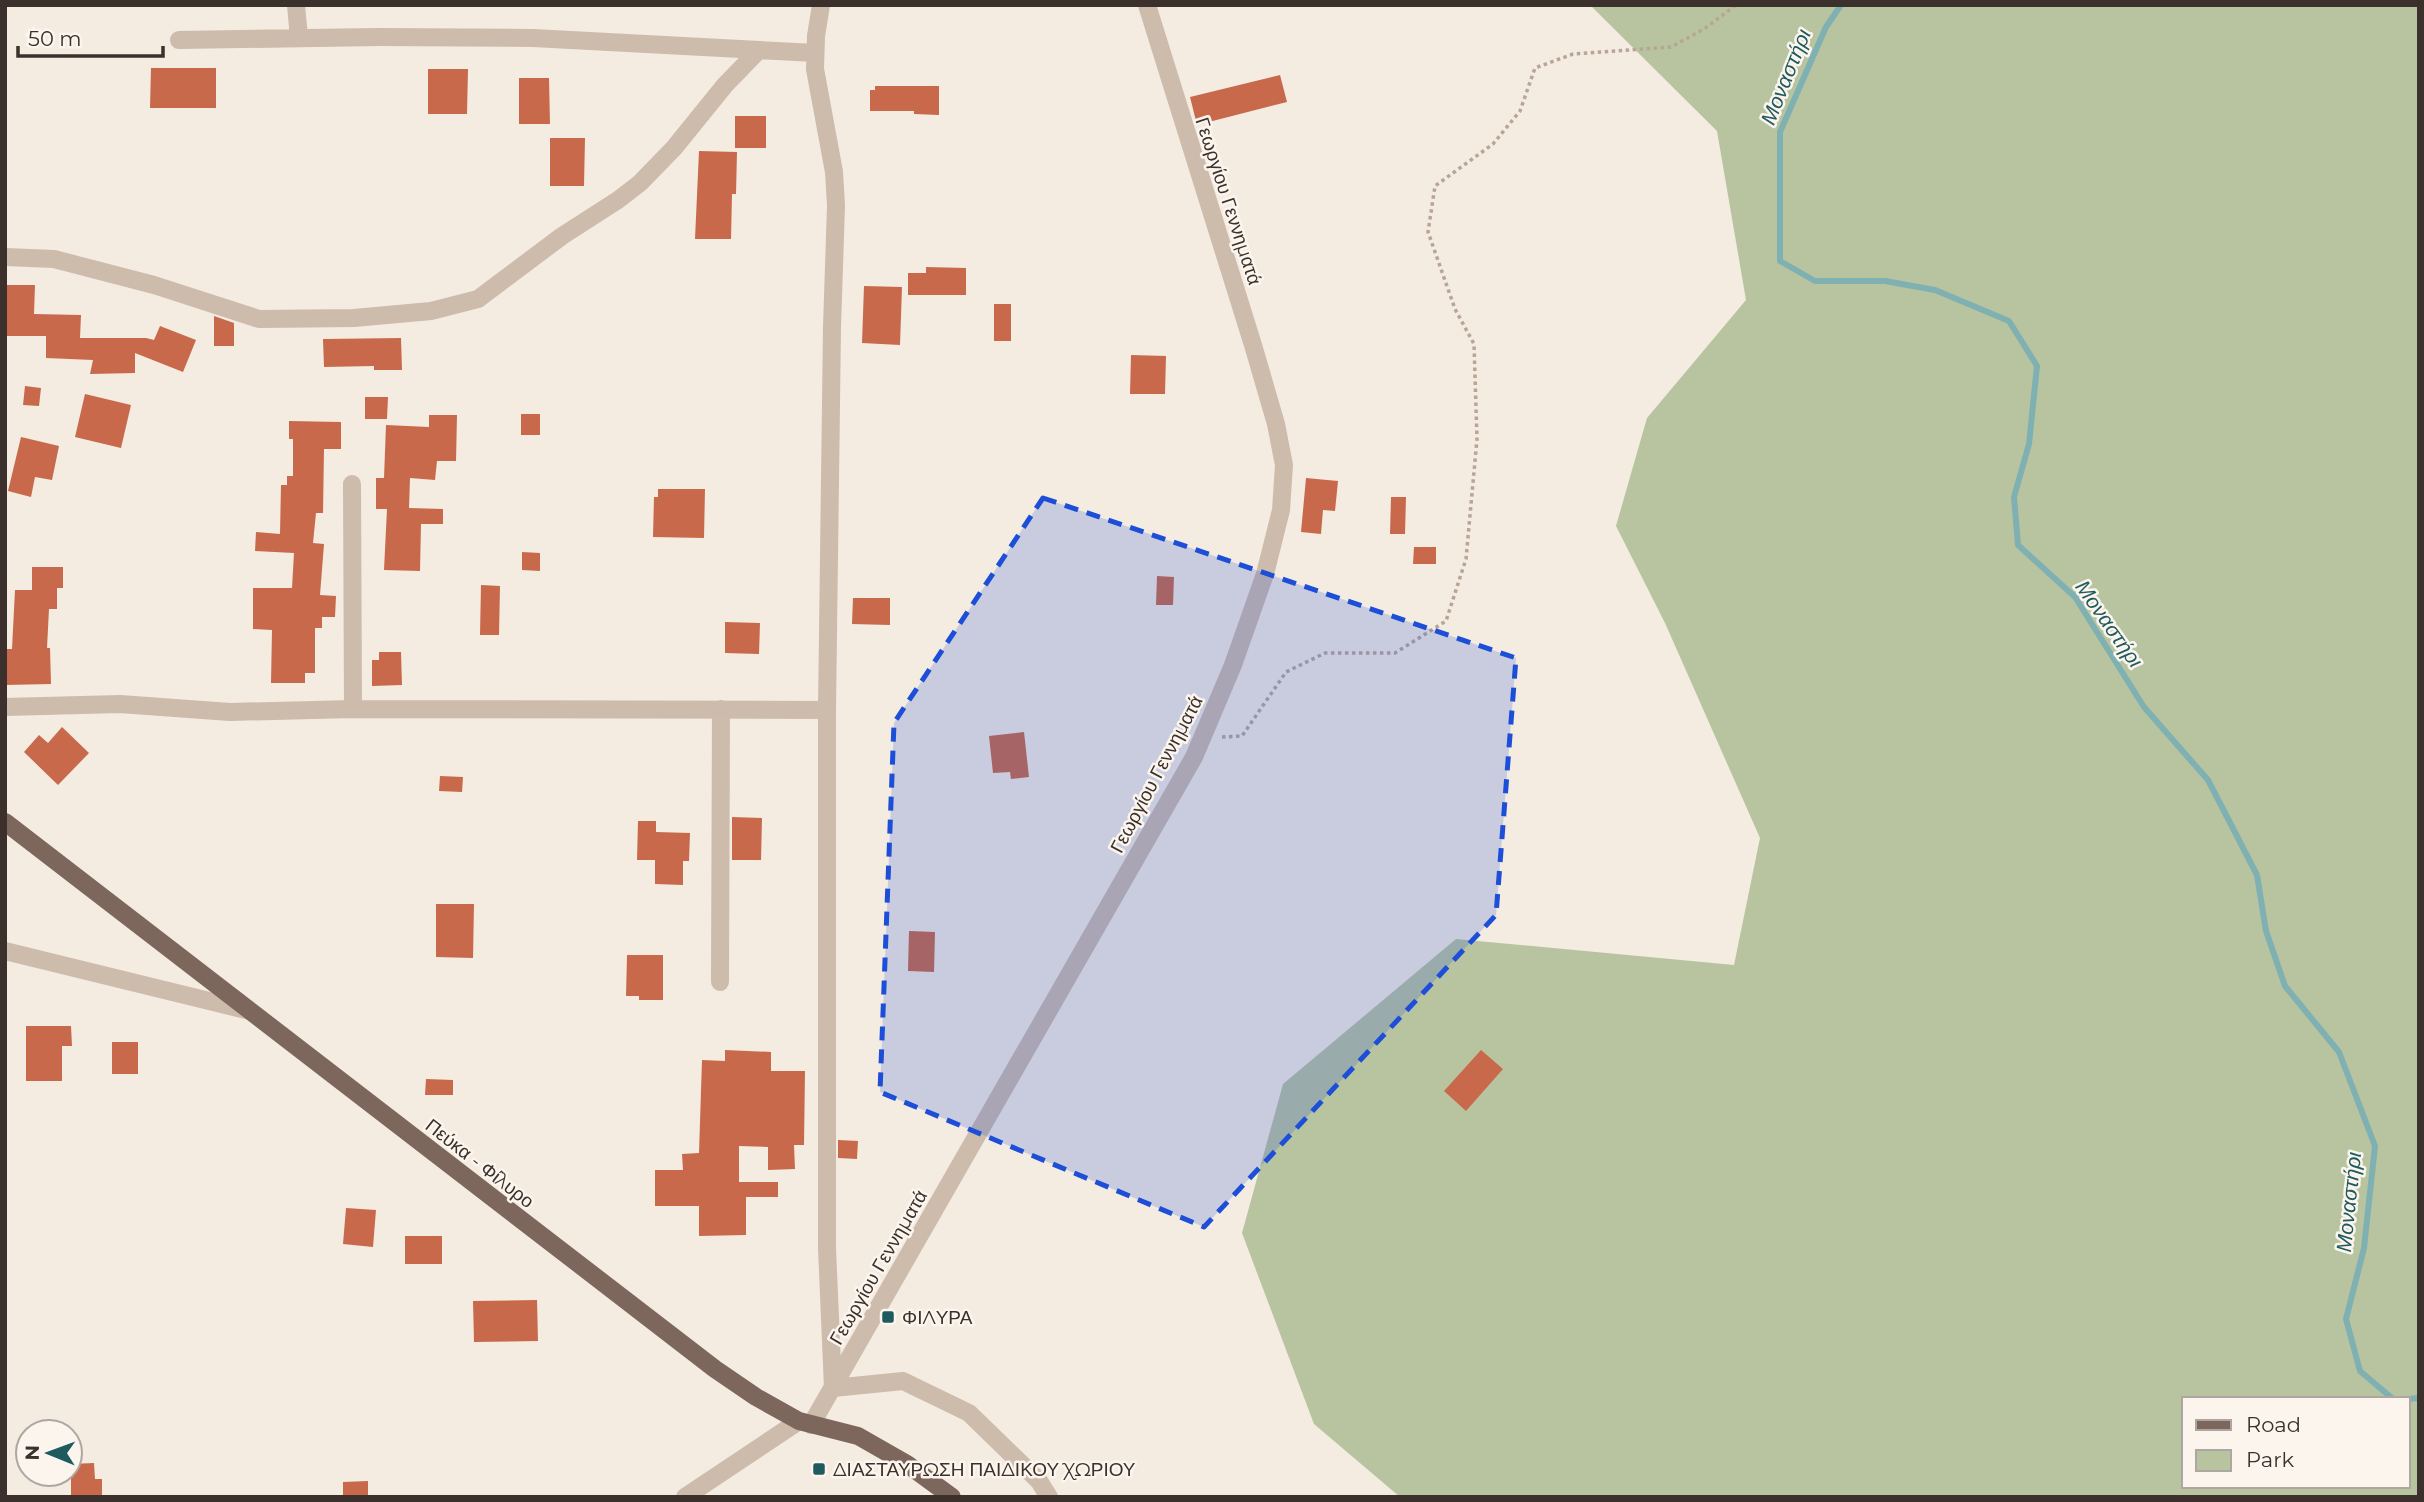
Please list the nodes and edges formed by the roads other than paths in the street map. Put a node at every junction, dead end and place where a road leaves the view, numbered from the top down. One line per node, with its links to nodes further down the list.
1 (296, 5): 4 (street)
2 (821, 5): 7 (street)
3 (1147, 5): 18 (street, Γεωργίου Γεννηματά)
4 (299, 38): 5 (street); 6 (street)
5 (179, 40)
6 (759, 50): 7 (street); 8 (street)
7 (815, 53): 13 (street)
8 (5, 257)
9 (352, 484): 11 (street)
10 (5, 707): 11 (street)
11 (353, 709): 12 (street)
12 (721, 709): 13 (street); 16 (street)
13 (827, 710): 18 (street)
14 (9, 832): 17 (main road, Πεύκα - Φίλυρο)
15 (5, 951): 17 (street)
16 (719, 982)
17 (254, 1012): 19 (main road, Πεύκα - Φίλυρο)
18 (833, 1388): 19 (street, Γεωργίου Γεννηματά); 22 (street)
19 (805, 1423): 20 (street); 21 (main road, Πεύκα - Φίλυρο)
20 (685, 1497)
21 (952, 1497)
22 (1049, 1497)

